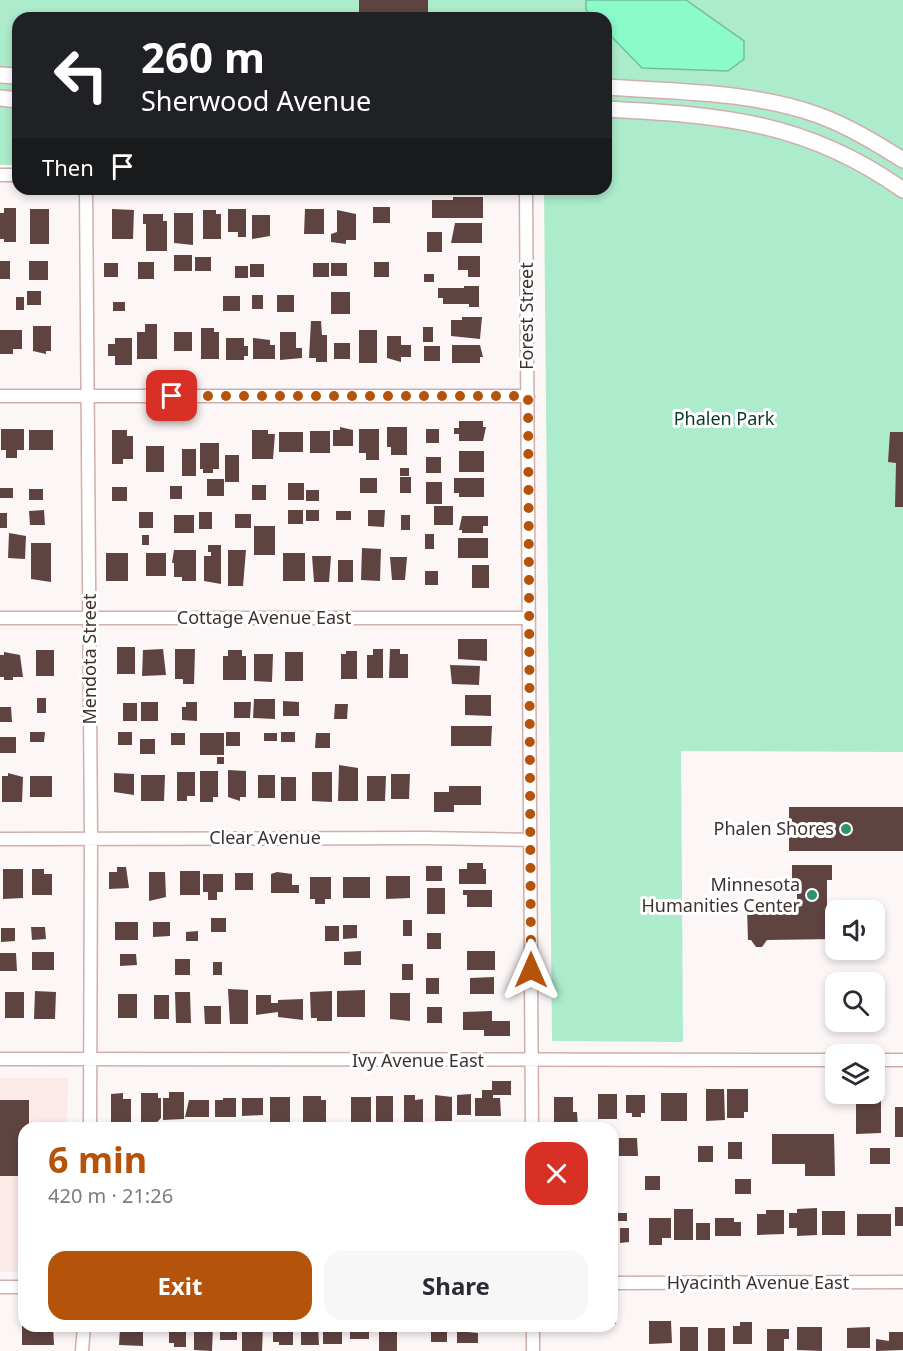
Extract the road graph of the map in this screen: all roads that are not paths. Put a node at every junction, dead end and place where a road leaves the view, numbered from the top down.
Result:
1 (612, 87) edge
2 (612, 109) edge
3 (903, 160) edge
4 (903, 190) edge
5 (86, 195) edge
6 (526, 195) edge
7 (0, 396) edge
8 (87, 396) junction
9 (528, 396) junction
10 (0, 618) edge
11 (89, 618) junction
12 (529, 618) junction
13 (91, 838) junction
14 (0, 839) edge
15 (530, 840) junction
16 (91, 1057) junction
17 (0, 1059) edge
18 (825, 1060) edge
19 (885, 1060) edge
20 (903, 1060) edge
21 (532, 1061) junction
22 (90, 1122) edge
23 (532, 1122) edge
24 (903, 1282) edge
25 (618, 1284) edge
26 (0, 1287) edge
27 (18, 1287) edge
28 (84, 1332) edge
29 (533, 1332) edge
30 (82, 1351) edge
31 (533, 1351) edge

1 - 3 street
2 - 4 street
5 - 8 street, Mendota Street
6 - 9 street, Forest Street
7 - 8 street
8 - 9 street
8 - 11 street, Mendota Street
9 - 12 street, Forest Street
10 - 11 street, Cottage Avenue East
11 - 12 street, Cottage Avenue East
11 - 13 street, Mendota Street
12 - 15 street, Forest Street
13 - 14 street, Clear Avenue
13 - 15 street, Clear Avenue
13 - 16 street, Mendota Street
15 - 21 street, Forest Street
16 - 17 street, Ivy Avenue East
16 - 21 street, Ivy Avenue East
16 - 22 street, Mendota Street
18 - 21 street, Ivy Avenue East
19 - 20 street
21 - 23 street, Forest Street
24 - 25 street, Hyacinth Avenue East
26 - 27 street
28 - 30 street
29 - 31 street

